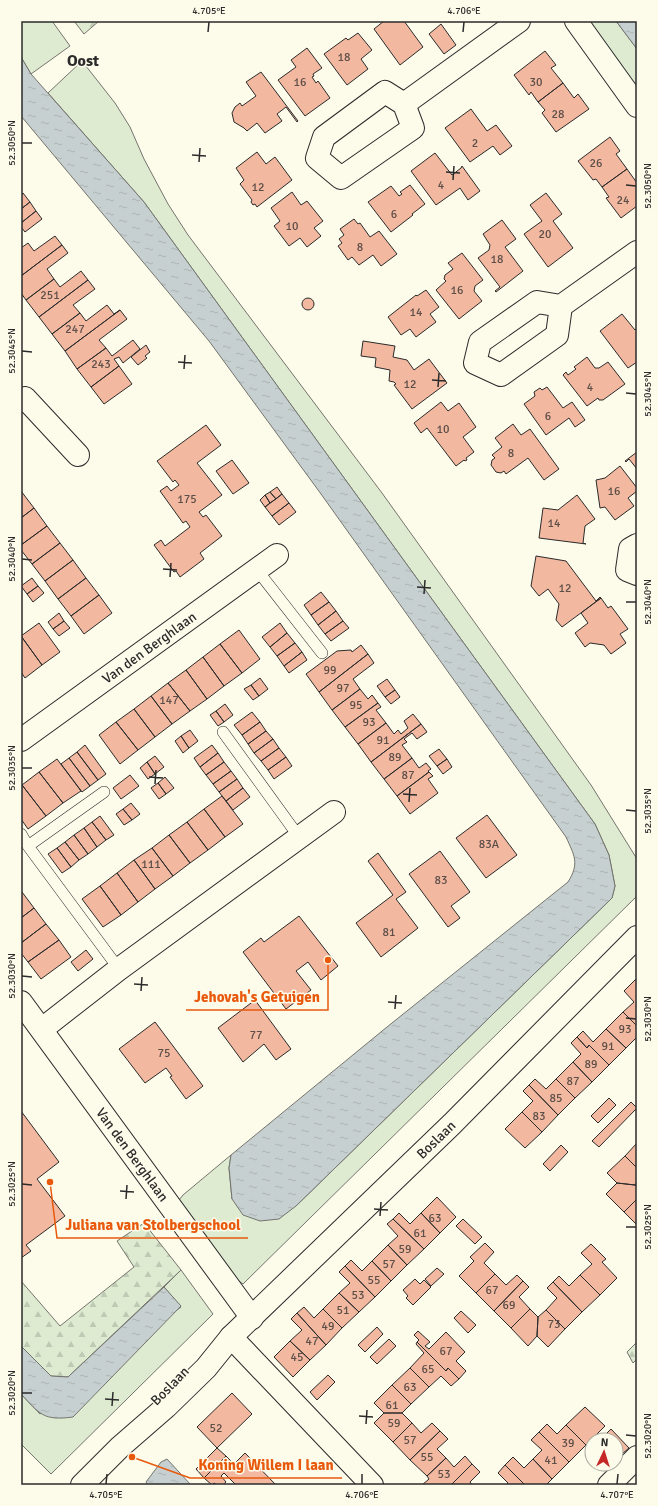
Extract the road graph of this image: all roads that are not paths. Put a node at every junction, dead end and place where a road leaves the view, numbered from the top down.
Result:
1 (519, 21) edge
2 (576, 21) edge
3 (404, 104) dead end
4 (637, 106) edge
5 (637, 252) edge
6 (561, 306) dead end
7 (21, 401) edge
8 (78, 455) dead end
9 (637, 545) edge
10 (278, 555) dead end
11 (256, 570) junction
12 (637, 574) edge
13 (322, 653) dead end
14 (223, 732) dead end
15 (21, 740) edge
16 (104, 792) dead end
17 (334, 812) dead end
18 (21, 834) edge
19 (299, 838) junction
20 (28, 846) junction
21 (637, 937) edge
22 (118, 969) junction
23 (21, 1002) edge
24 (42, 1029) junction
25 (252, 1318) junction
26 (232, 1337) junction
27 (637, 1457) edge
28 (82, 1485) edge
29 (372, 1485) edge
30 (609, 1485) edge

1 - 3 street
2 - 4 street
5 - 6 street
7 - 8 street
9 - 12 street
10 - 11 street, Van den Berghlaan
11 - 13 lane
11 - 15 street, Van den Berghlaan
14 - 19 lane
16 - 20 lane
17 - 19 street
18 - 20 lane
19 - 22 street
20 - 22 lane
21 - 25 street, Boslaan
22 - 24 street
23 - 24 street, Van den Berghlaan
24 - 25 street, Van den Berghlaan
25 - 26 street, Boslaan
26 - 28 street, Boslaan
26 - 29 street
27 - 30 street

